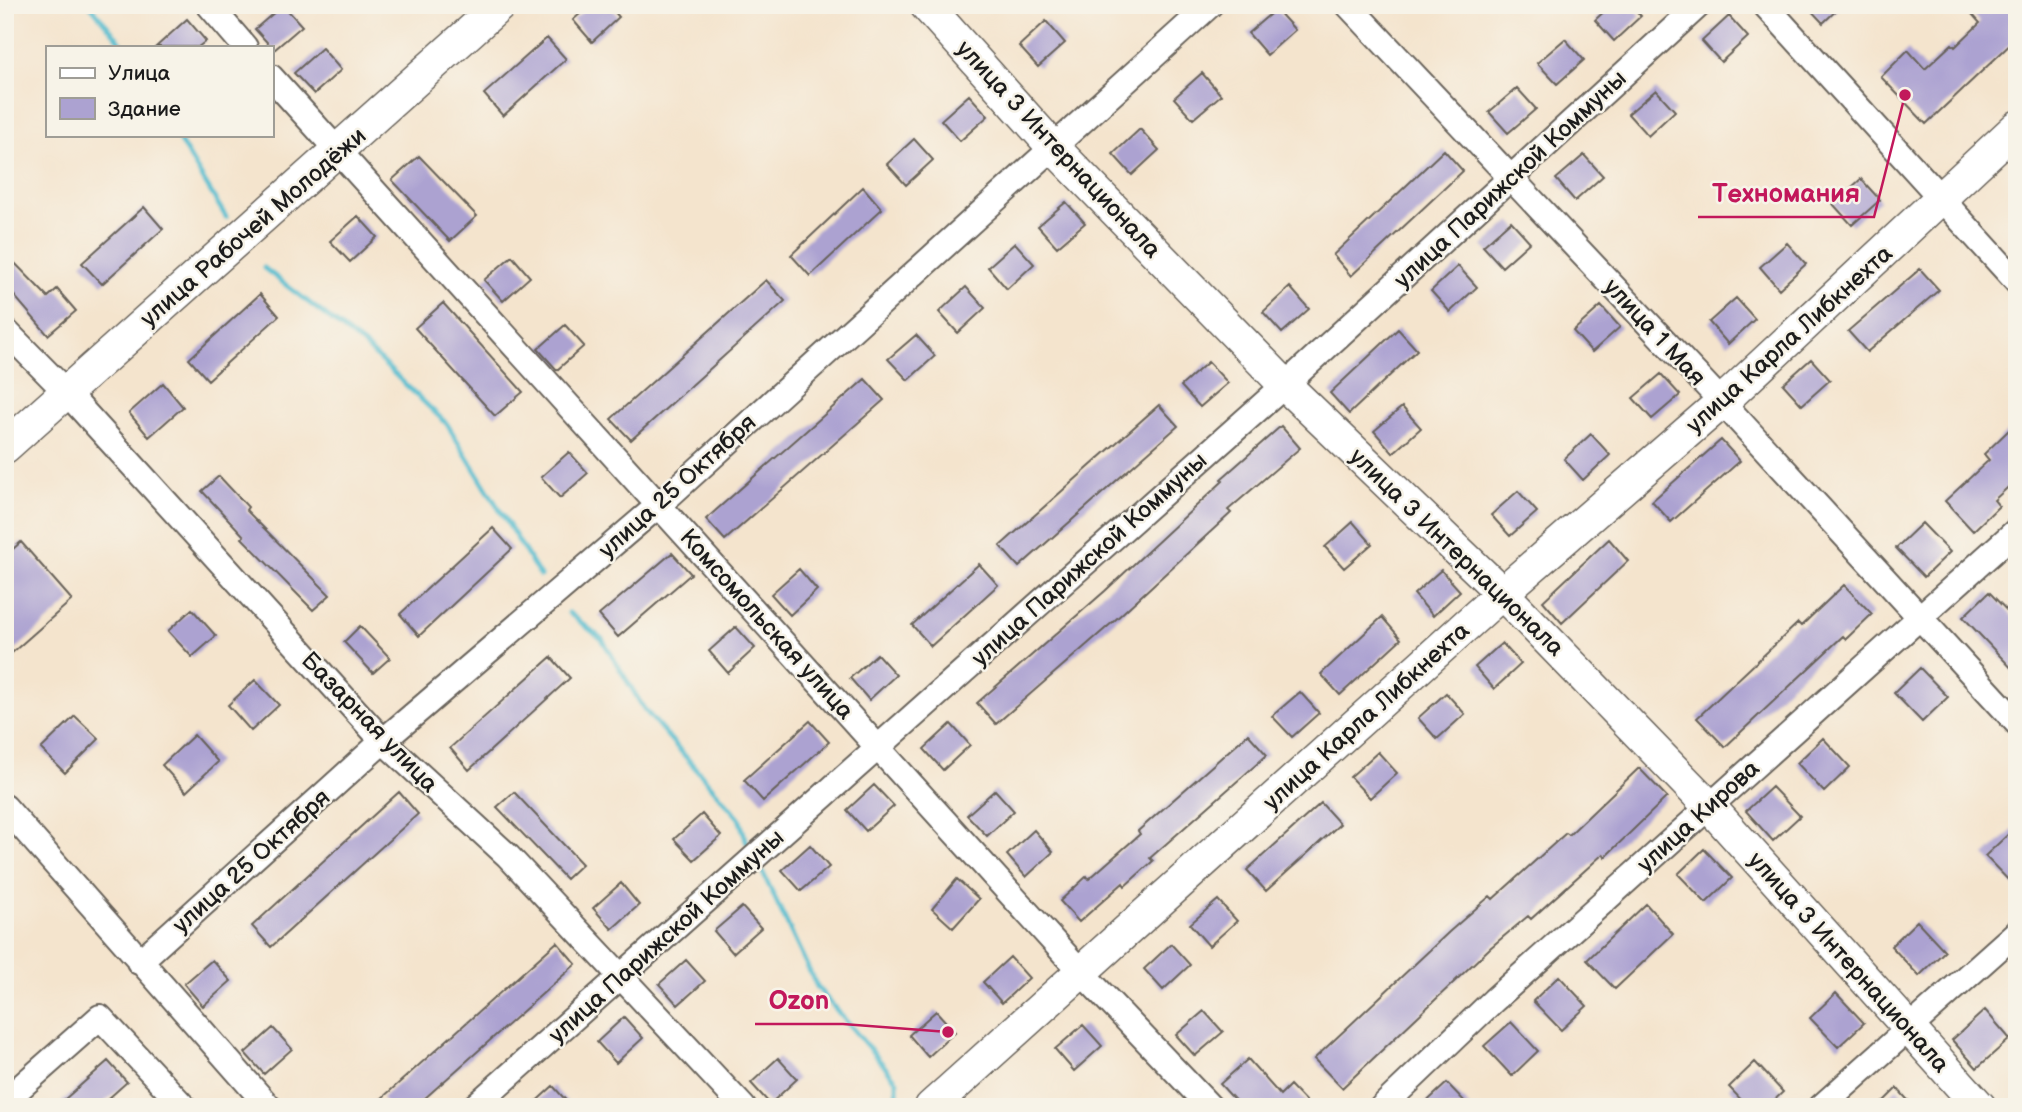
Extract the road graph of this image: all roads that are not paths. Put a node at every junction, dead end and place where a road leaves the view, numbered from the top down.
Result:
1 (209, 5) edge
2 (500, 5) edge
3 (926, 5) edge
4 (1210, 5) edge
5 (1348, 5) edge
6 (1699, 5) edge
7 (1765, 5) edge
8 (244, 46) edge
9 (273, 79) edge
10 (2017, 127) edge
11 (1053, 147) junction
12 (338, 153) junction
13 (1510, 180) junction
14 (1941, 199) junction
15 (2017, 282) edge
16 (5, 330) edge
17 (1285, 385) junction
18 (66, 392) junction
19 (1722, 402) junction
20 (5, 447) edge
21 (660, 504) junction
22 (2017, 530) edge
23 (1502, 593) junction
24 (1918, 618) junction
25 (2017, 723) edge
26 (383, 741) junction
27 (877, 747) junction
28 (1709, 806) junction
29 (5, 807) edge
30 (2017, 932) edge
31 (139, 962) junction
32 (1082, 973) junction
33 (622, 975) junction
34 (1909, 1030) junction
35 (5, 1101) edge
36 (184, 1107) edge
37 (269, 1107) edge
38 (474, 1107) edge
39 (743, 1107) edge
40 (931, 1107) edge
41 (1210, 1107) edge
42 (1382, 1107) edge
43 (1821, 1107) edge
44 (1980, 1107) edge

1 - 8 street
2 - 12 main road, улица Рабочей Молодёжи
3 - 11 main road, улица 3 Интернационала
4 - 11 street, улица 25 Октября
5 - 13 street, улица 1 Мая
6 - 13 street, улица Парижской Коммуны
7 - 14 street
9 - 12 street, Комсомольская улица
10 - 14 main road, улица Карла Либкнехта
11 - 17 main road, улица 3 Интернационала
11 - 21 street, улица 25 Октября
12 - 18 main road, улица Рабочей Молодёжи
12 - 21 street, Комсомольская улица
13 - 17 street, улица Парижской Коммуны
13 - 19 street, улица 1 Мая
14 - 15 street
14 - 19 main road, улица Карла Либкнехта
16 - 18 street, Базарная улица
17 - 23 main road, улица 3 Интернационала
17 - 27 street, улица Парижской Коммуны
18 - 20 main road, улица Рабочей Молодёжи
18 - 26 street, Базарная улица
19 - 23 main road, улица Карла Либкнехта
19 - 24 street, улица 1 Мая
21 - 26 street, улица 25 Октября
21 - 27 street, Комсомольская улица
22 - 24 street, улица Кирова
23 - 28 main road, улица 3 Интернационала
23 - 32 main road, улица Карла Либкнехта
24 - 25 street, улица 1 Мая
24 - 28 street, улица Кирова
26 - 31 street, улица 25 Октября
26 - 33 street, Базарная улица
27 - 32 street, Комсомольская улица
27 - 33 street, улица Парижской Коммуны
28 - 34 main road, улица 3 Интернационала
28 - 42 street, улица Кирова
29 - 31 street
30 - 34 street
31 - 37 street
32 - 40 main road, улица Карла Либкнехта
32 - 41 street, Комсомольская улица
33 - 38 street, улица Парижской Коммуны
33 - 39 street, Базарная улица
34 - 43 street
34 - 44 main road, улица 3 Интернационала
35 - 36 street

